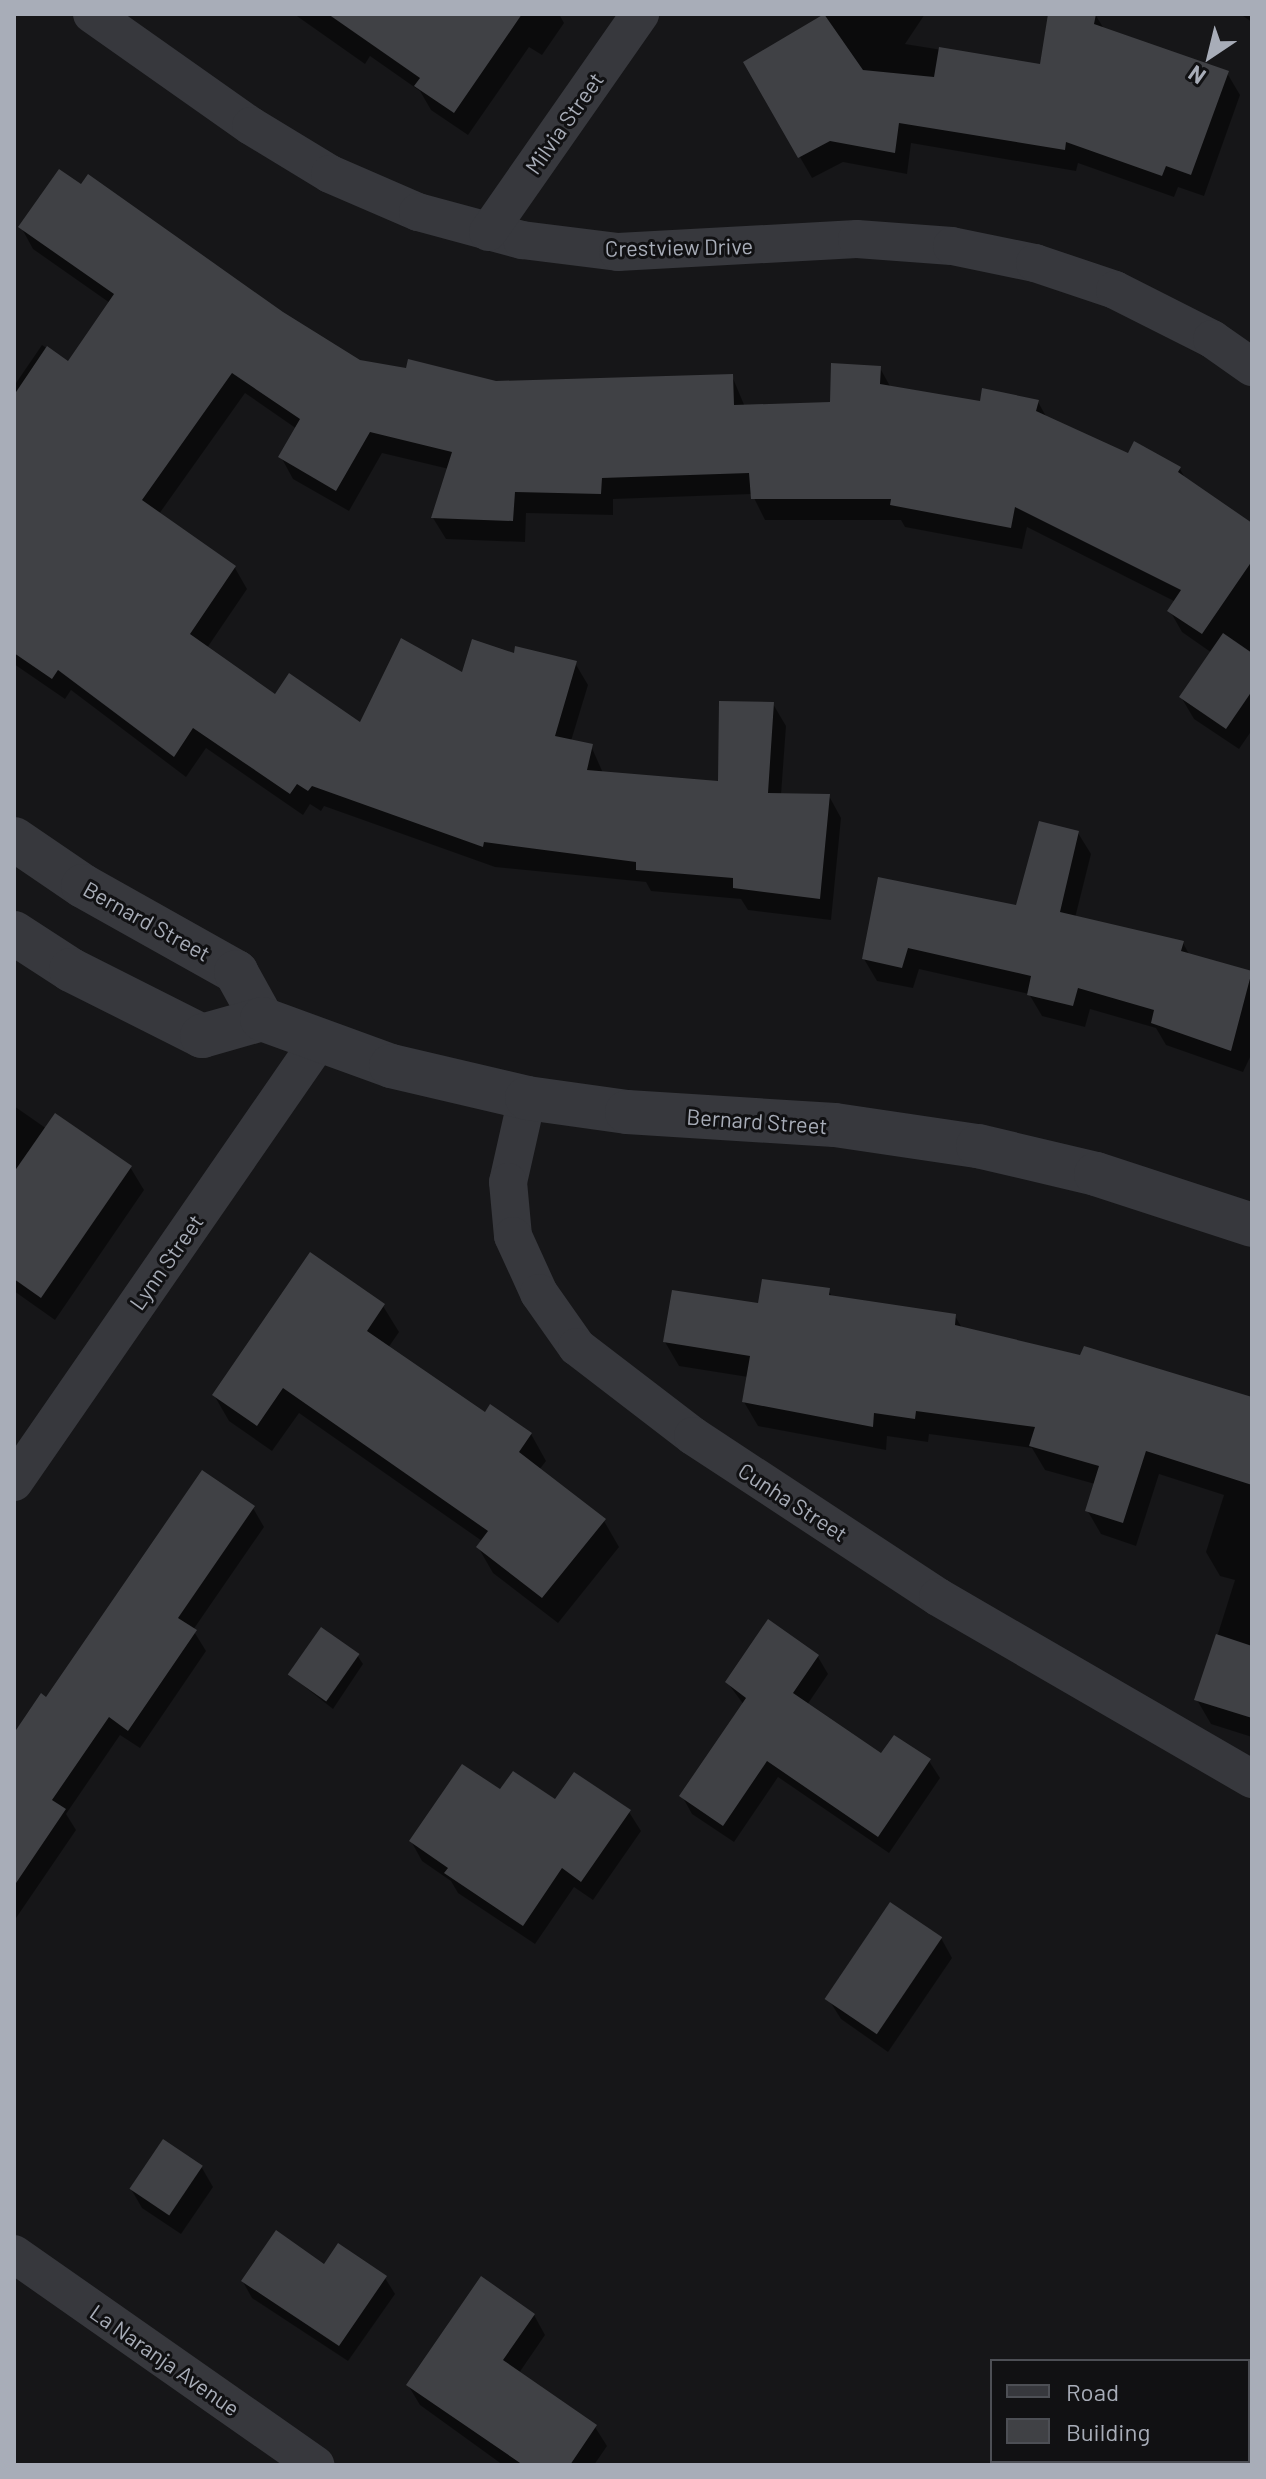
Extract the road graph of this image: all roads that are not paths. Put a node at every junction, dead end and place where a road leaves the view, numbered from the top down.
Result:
1 (92, 14) edge
2 (640, 14) edge
3 (488, 232) junction
4 (1252, 367) edge
5 (14, 839) edge
6 (14, 933) edge
7 (262, 1019) junction
8 (318, 1042) junction
9 (527, 1098) junction
10 (1252, 1225) edge
11 (14, 1482) edge
12 (1252, 1779) edge
13 (14, 2254) edge
14 (315, 2465) edge

1 - 3 street, Crestview Drive
2 - 3 street, Milvia Street
3 - 4 street, Crestview Drive
5 - 7 street, Bernard Street
6 - 7 street
7 - 8 street, Bernard Street
8 - 9 street, Bernard Street
8 - 11 street, Lynn Street
9 - 10 street, Bernard Street
9 - 12 street, Cunha Street
13 - 14 street, La Naranja Avenue

